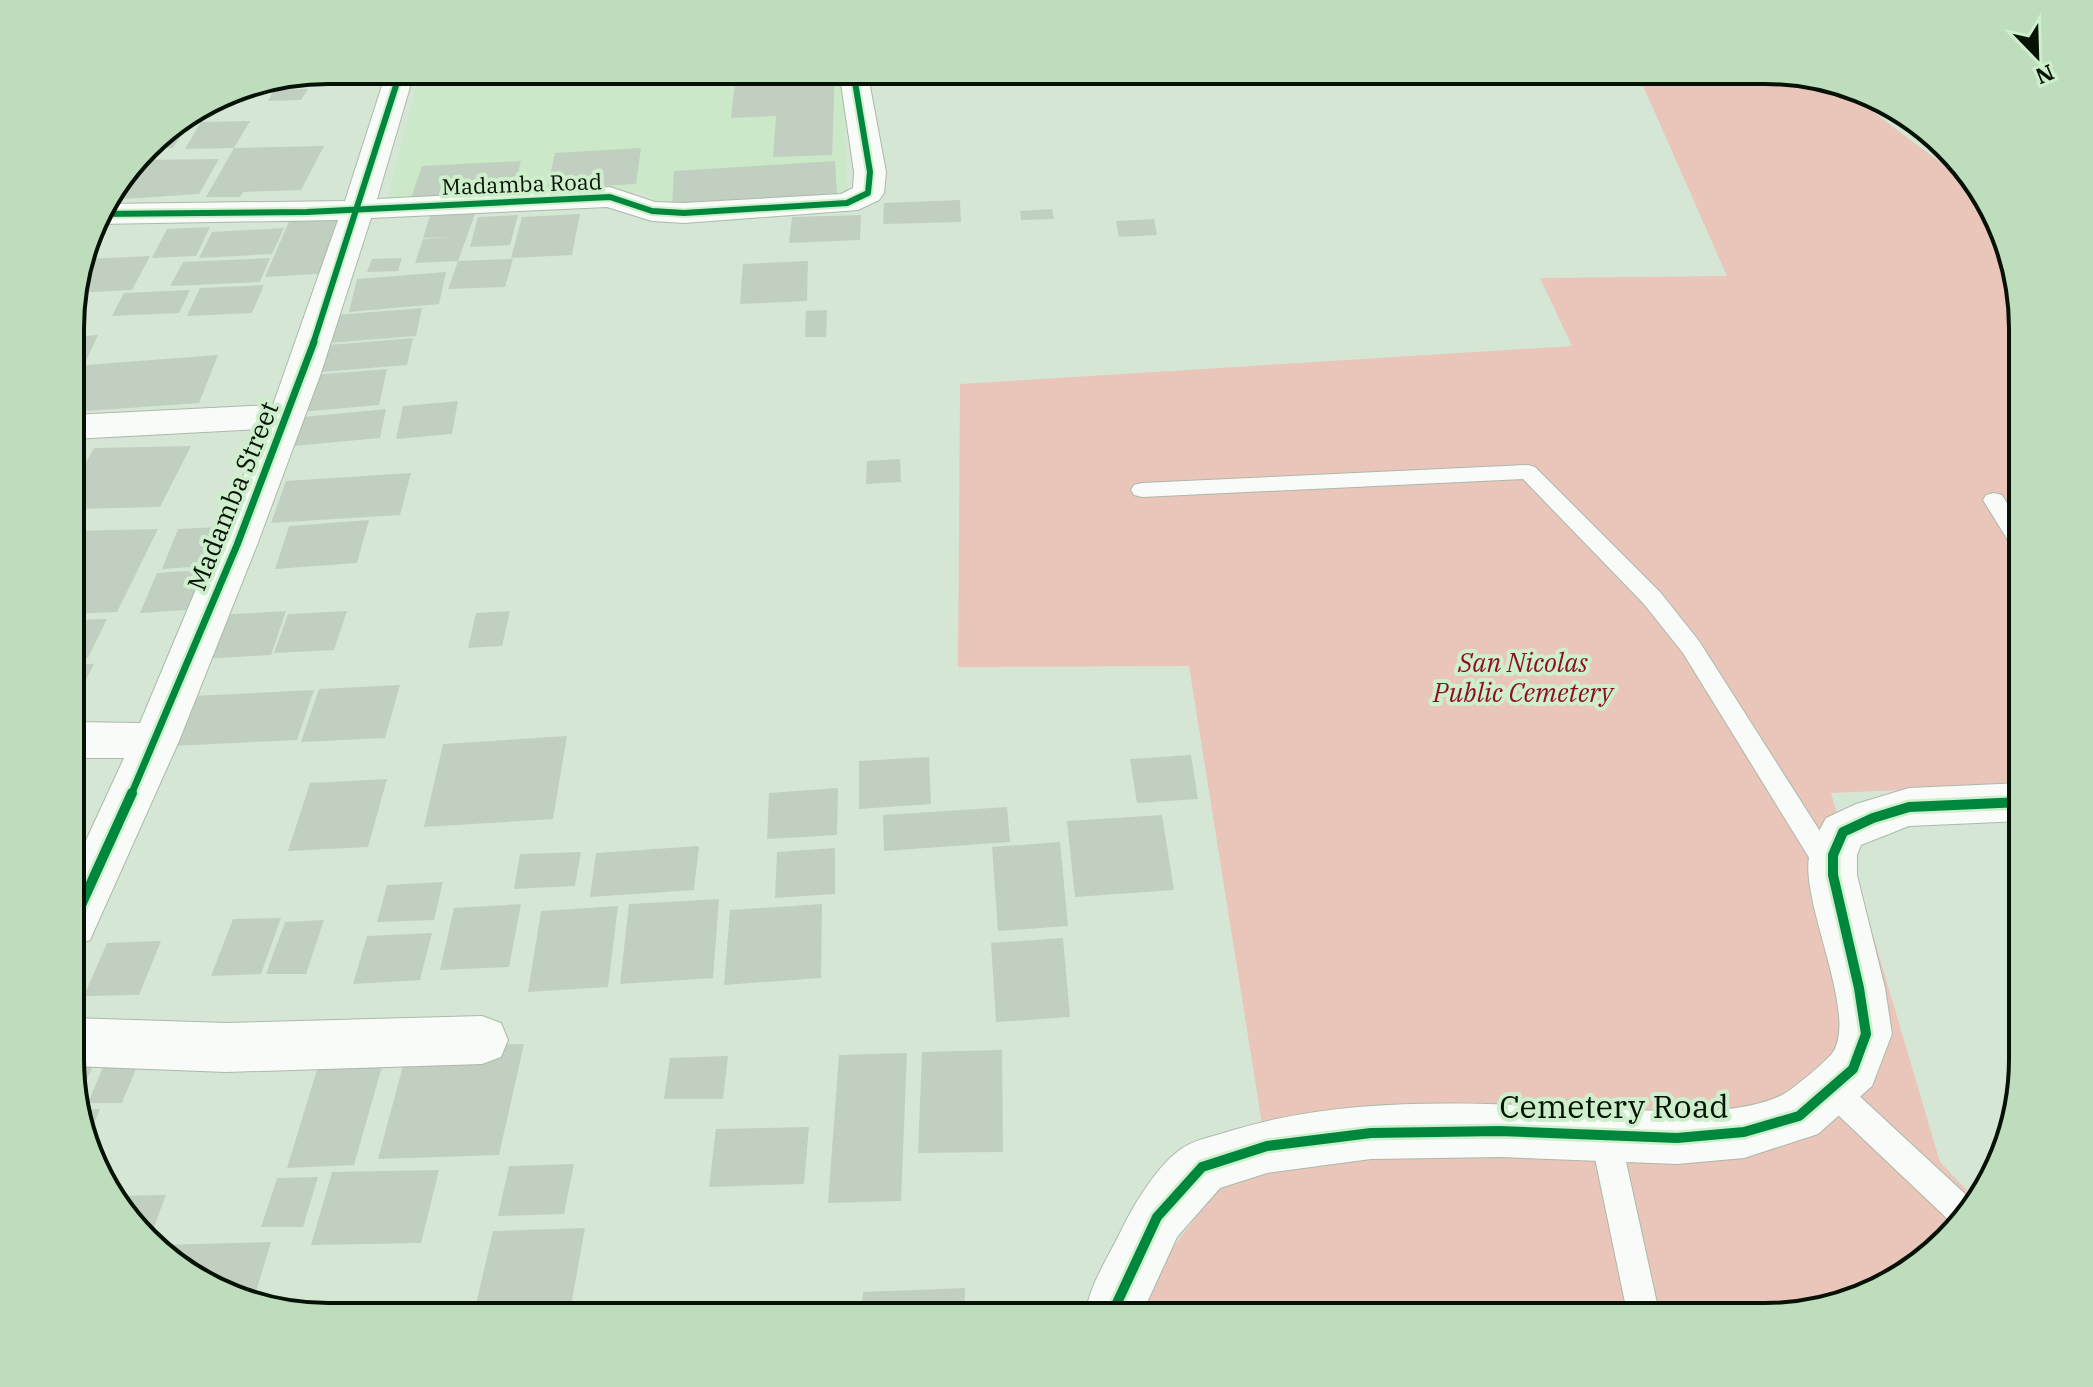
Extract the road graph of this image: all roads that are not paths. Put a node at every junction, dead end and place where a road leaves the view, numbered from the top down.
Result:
1 (397, 84) edge
2 (855, 84) edge
3 (359, 208) junction
4 (113, 214) edge
5 (287, 416) junction
6 (84, 426) edge
7 (1142, 490) dead end
8 (1994, 500) dead end
9 (2008, 522) edge
10 (84, 740) edge
11 (156, 741) junction
12 (2008, 803) edge
13 (1833, 875) junction
14 (84, 899) edge
15 (482, 1040) dead end
16 (84, 1043) edge
17 (1830, 1088) junction
18 (1605, 1134) junction
19 (1958, 1208) edge
20 (1117, 1302) edge
21 (1641, 1302) edge

1 - 3 street, Madamba Street
2 - 3 street, Madamba Road
3 - 4 street, Madamba Road
3 - 5 street, Madamba Street
5 - 6 street
5 - 11 street, Madamba Street
7 - 13 lane
8 - 9 lane
10 - 11 street
11 - 14 street, Madamba Street
12 - 13 street, Cemetery Road
13 - 17 street, Cemetery Road
15 - 16 street
17 - 18 street, Cemetery Road
17 - 19 lane
18 - 20 street, Cemetery Road
18 - 21 lane

